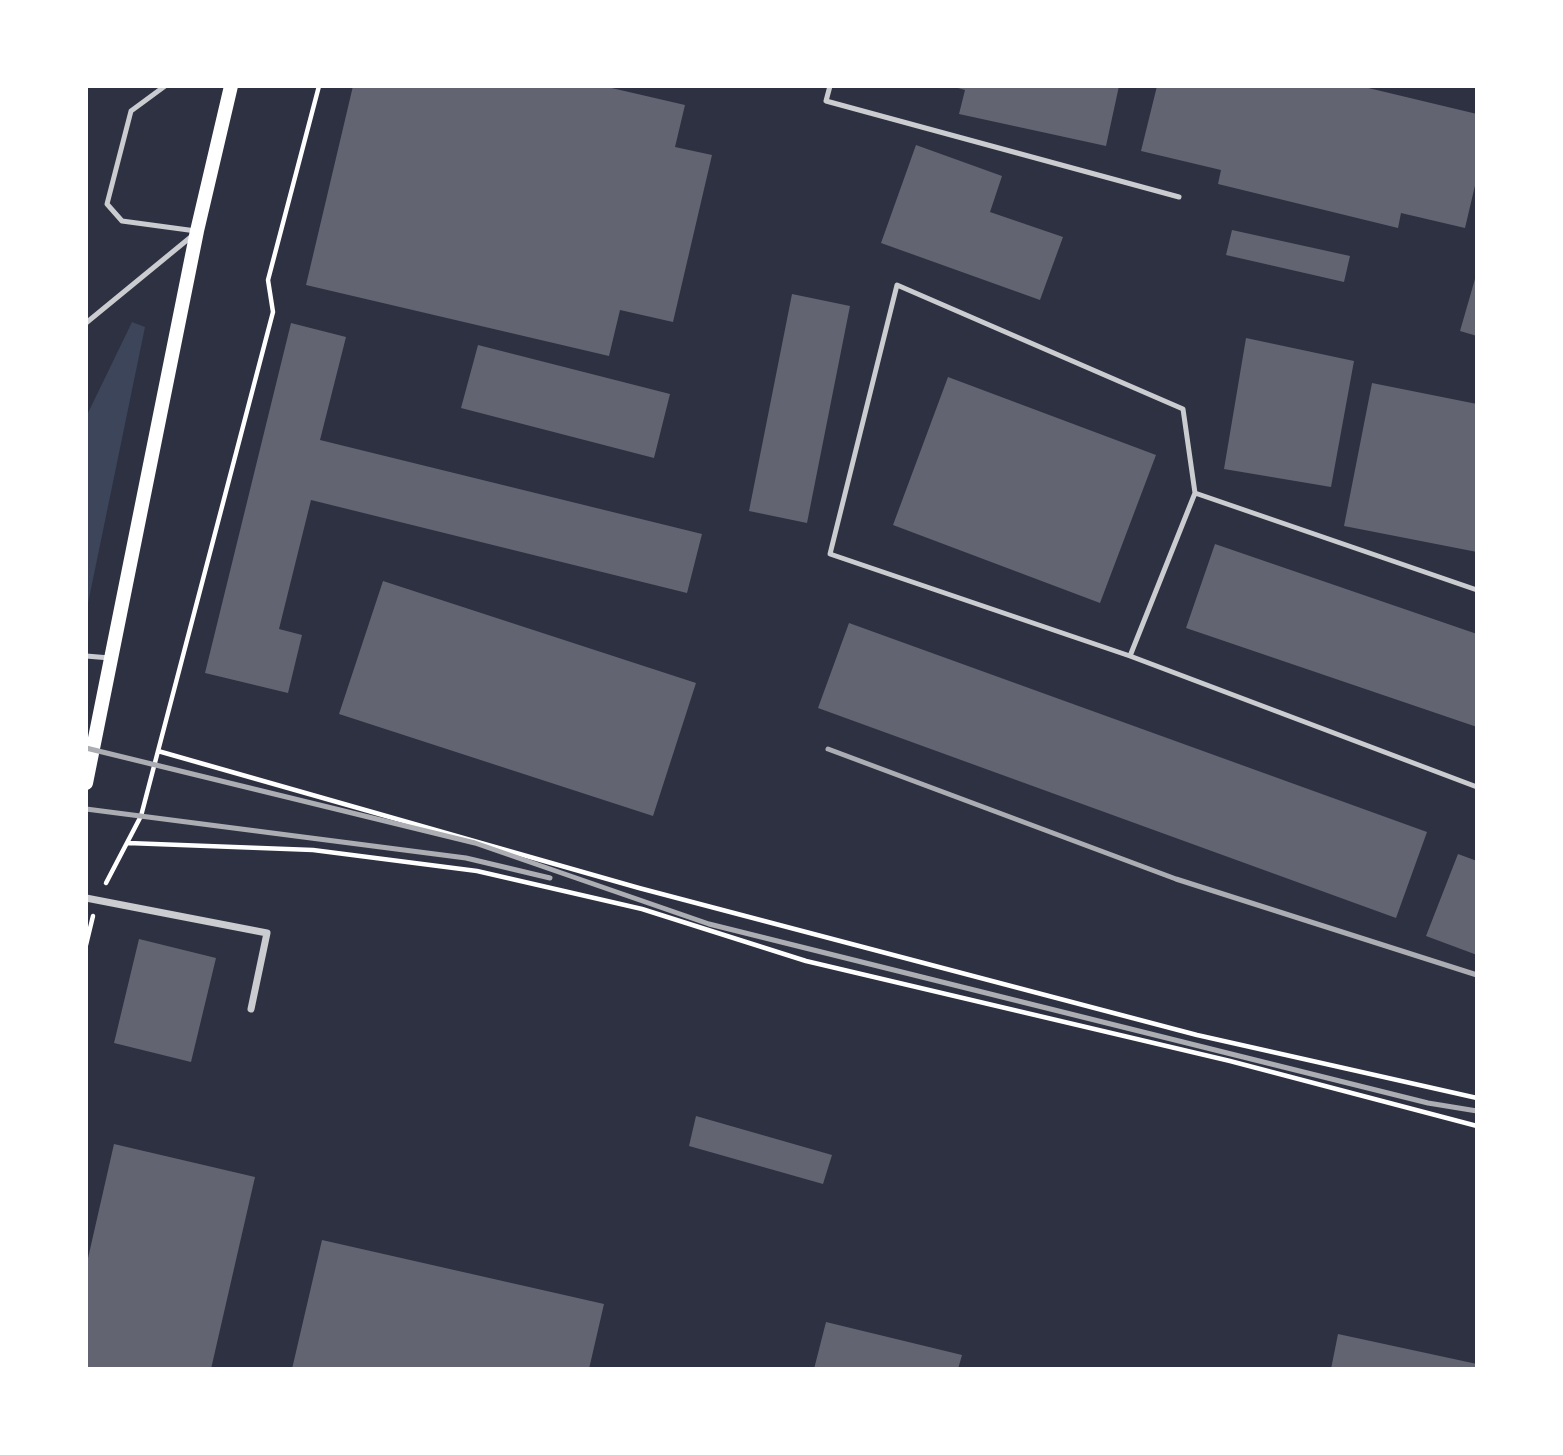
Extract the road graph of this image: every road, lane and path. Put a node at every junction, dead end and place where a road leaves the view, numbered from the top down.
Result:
1 (165, 86) edge
2 (231, 86) edge
3 (319, 86) edge
4 (830, 86) edge
5 (1179, 197) dead end
6 (197, 231) junction
7 (86, 323) edge
8 (1195, 493) junction
9 (1477, 590) edge
10 (86, 656) edge
11 (1130, 656) junction
12 (111, 658) junction
13 (158, 751) junction
14 (86, 783) edge
15 (1477, 787) edge
16 (128, 843) junction
17 (86, 898) edge
18 (97, 899) junction
19 (86, 945) edge
20 (251, 1009) dead end
21 (1477, 1098) edge
22 (1477, 1126) edge

1 - 6 lane
2 - 6 main road
3 - 13 path
4 - 5 lane
6 - 7 lane
6 - 12 main road
8 - 9 lane
8 - 11 lane
8 - 11 lane
10 - 12 lane
11 - 15 lane
12 - 14 main road
13 - 16 path
13 - 21 path
16 - 18 path
16 - 22 path
17 - 18 street
18 - 19 path
18 - 20 street

